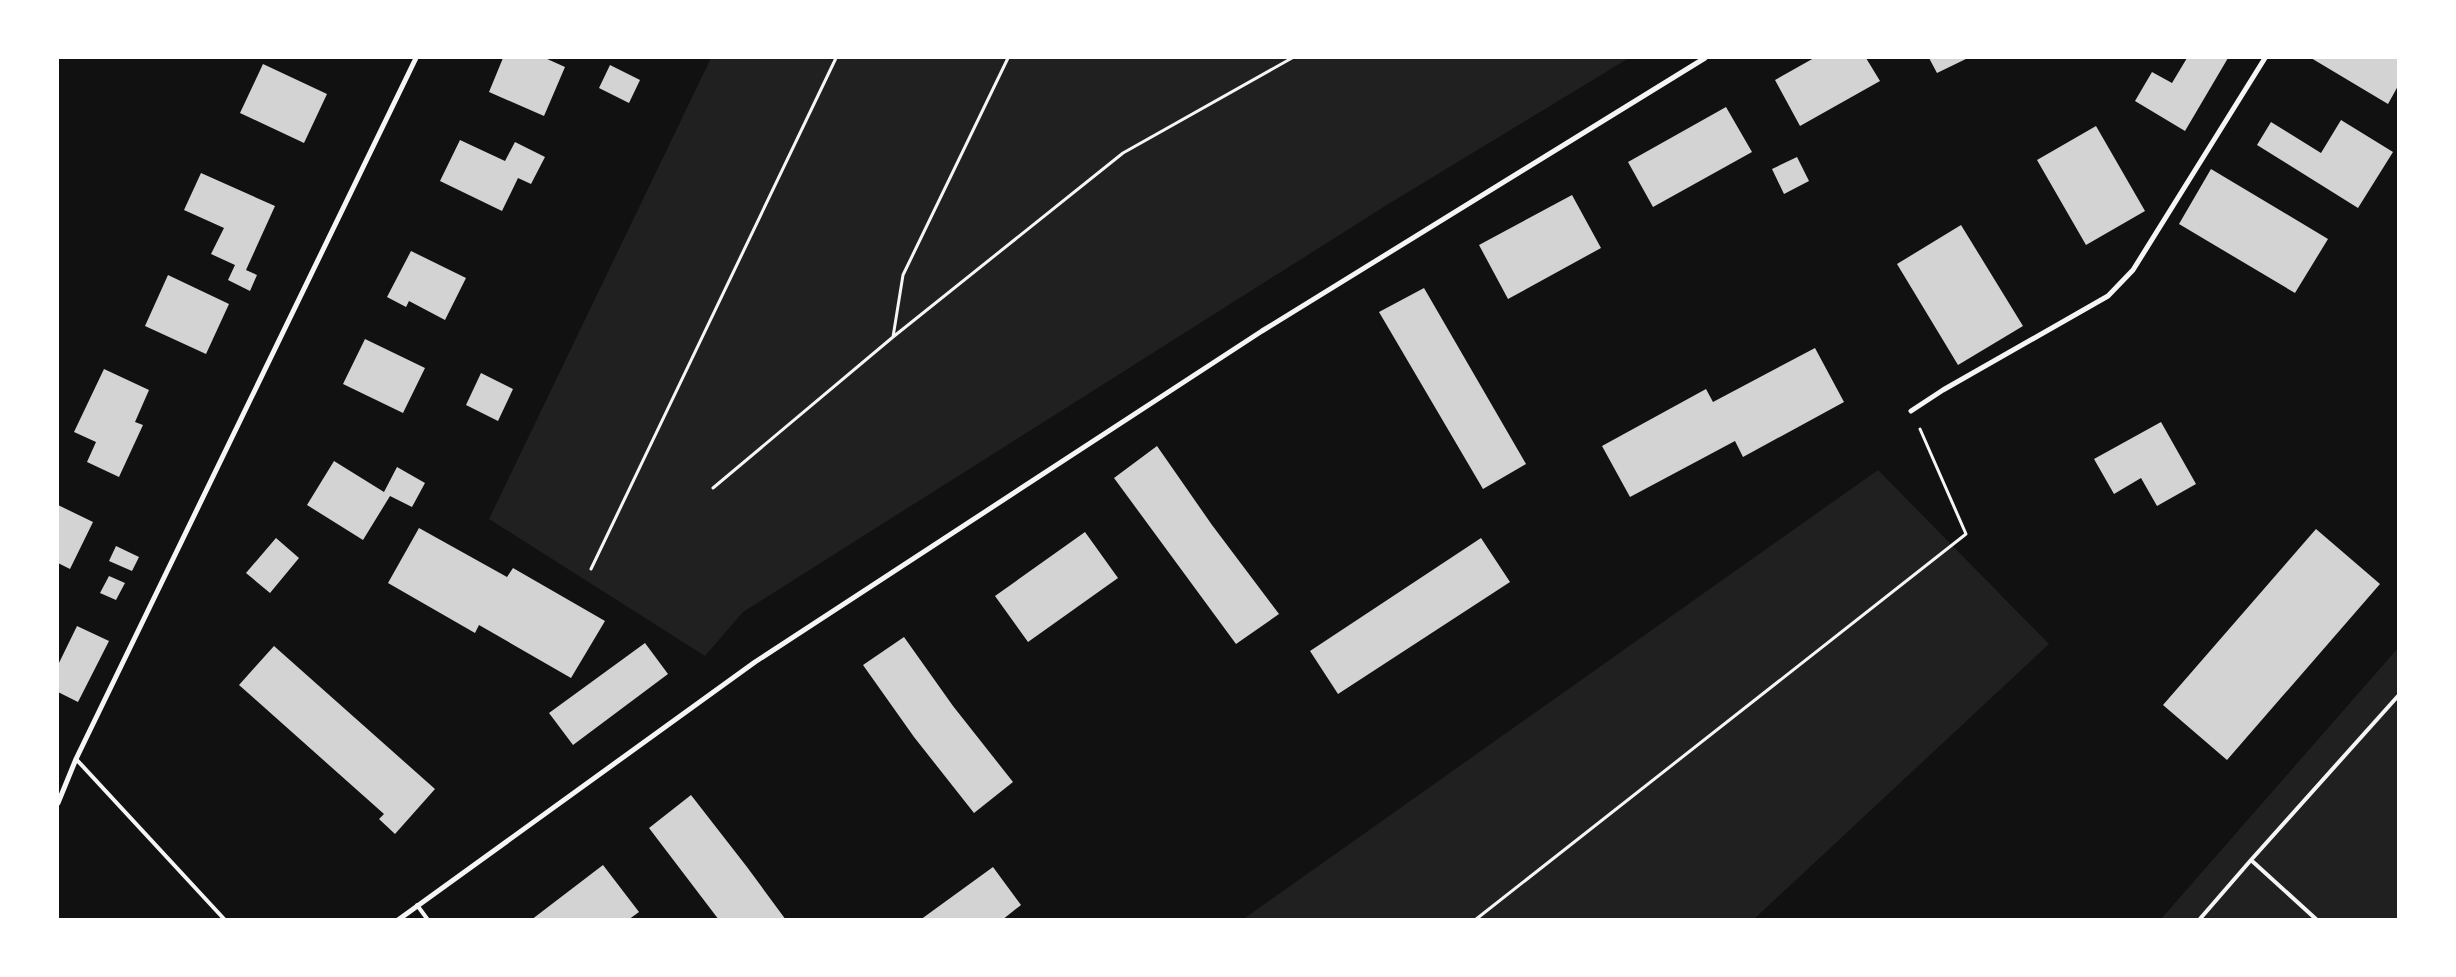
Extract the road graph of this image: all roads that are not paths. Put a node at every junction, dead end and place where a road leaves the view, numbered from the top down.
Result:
1 (416, 58) edge
2 (1705, 58) edge
3 (2265, 58) edge
4 (1911, 411) road end
5 (2398, 696) edge
6 (76, 759) junction
7 (58, 803) edge
8 (2252, 860) junction
9 (417, 905) junction
10 (225, 920) edge
11 (398, 920) edge
12 (428, 920) edge
13 (2199, 920) edge
14 (2317, 920) edge

1 - 6 street
2 - 9 street
3 - 4 street
5 - 8 lane
6 - 7 street
6 - 10 lane
8 - 13 lane
8 - 14 lane
9 - 11 street
9 - 12 lane

